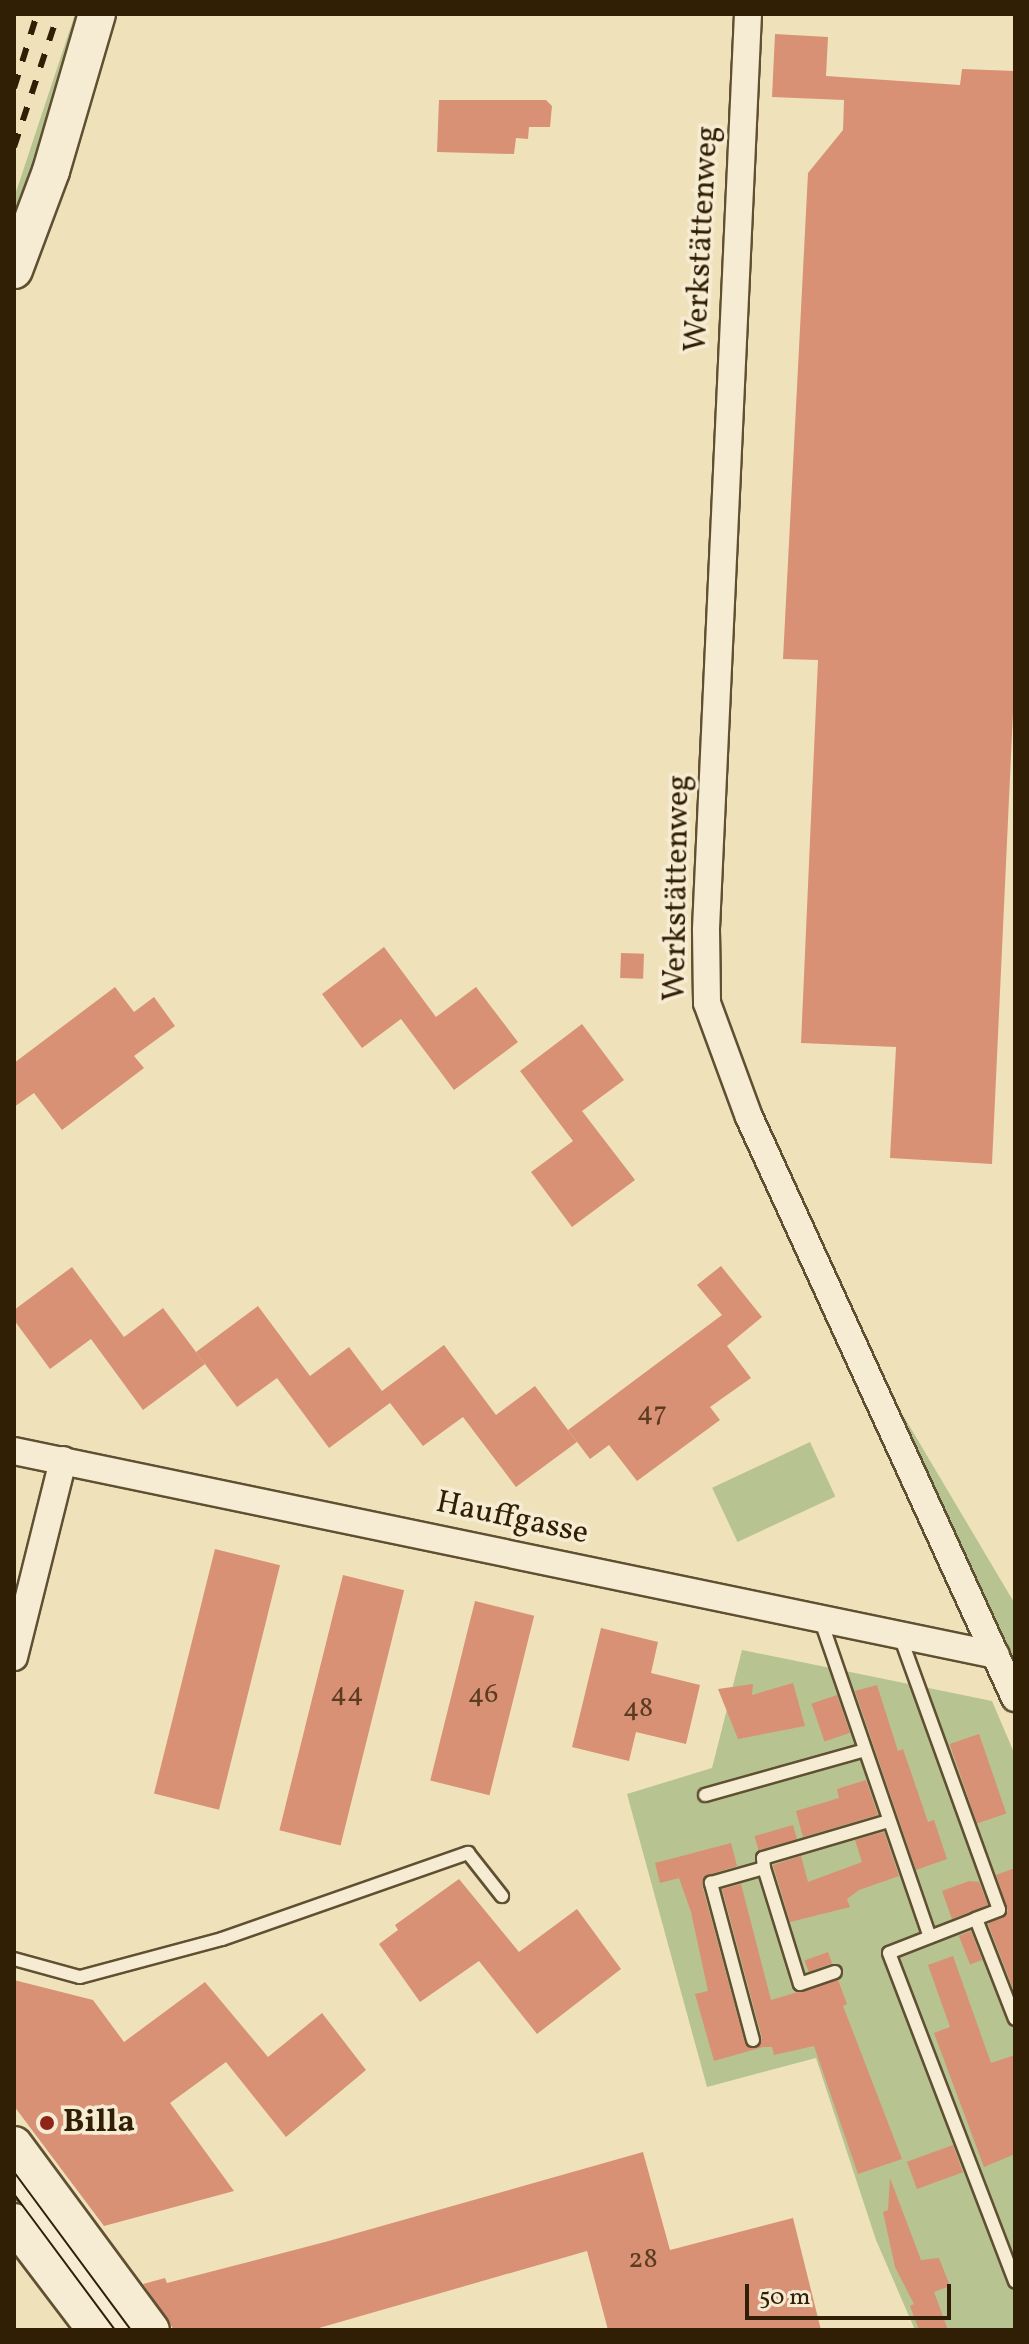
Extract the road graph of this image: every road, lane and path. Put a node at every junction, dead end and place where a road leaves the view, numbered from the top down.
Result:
1 (97, 14) edge
2 (748, 14) edge
3 (14, 270) edge
4 (14, 1451) edge
5 (63, 1460) junction
6 (820, 1618) junction
7 (900, 1636) junction
8 (996, 1655) junction
9 (14, 1657) edge
10 (1015, 1698) edge
11 (865, 1750) junction
12 (705, 1795) dead end
13 (889, 1821) junction
14 (764, 1868) junction
15 (502, 1896) dead end
16 (976, 1919) junction
17 (930, 1937) junction
18 (14, 1959) edge
19 (835, 1972) dead end
20 (1015, 2019) edge
21 (753, 2040) dead end
22 (14, 2145) edge
23 (14, 2183) edge
24 (19, 2238) edge
25 (1015, 2282) edge
26 (96, 2330) edge
27 (123, 2330) edge
28 (151, 2330) edge

1 - 3 main road
2 - 8 street, Werkstättenweg
4 - 5 street, Hauffgasse
5 - 6 street, Hauffgasse
5 - 9 street
6 - 7 street, Hauffgasse
6 - 11 lane
7 - 8 street, Hauffgasse
7 - 16 lane
8 - 10 street, Werkstättenweg
11 - 12 lane
11 - 13 lane
13 - 14 lane
13 - 17 lane
14 - 19 lane
14 - 21 lane
15 - 18 lane
16 - 17 lane
16 - 20 lane
17 - 25 lane
22 - 28 main road
23 - 27 lane
24 - 26 main road

